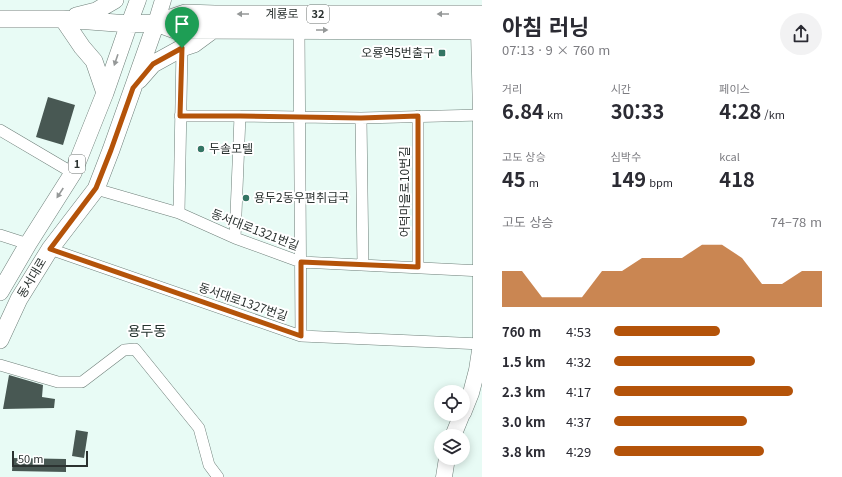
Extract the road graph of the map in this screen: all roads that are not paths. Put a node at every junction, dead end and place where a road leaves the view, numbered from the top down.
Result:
1 (114, 0) edge
2 (138, 0) edge
3 (163, 0) edge
4 (191, 0) edge
5 (482, 14) edge
6 (0, 19) edge
7 (62, 19) junction
8 (214, 22) junction
9 (156, 23) junction
10 (129, 24) junction
11 (299, 30) junction
12 (480, 31) edge
13 (182, 48) junction
14 (133, 88) junction
15 (105, 93) junction
16 (481, 115) edge
17 (180, 116) junction
18 (240, 116) junction
19 (418, 116) junction
20 (300, 117) junction
21 (361, 118) junction
22 (0, 130) edge
23 (73, 173) junction
24 (96, 188) junction
25 (179, 213) junction
26 (0, 235) edge
27 (235, 238) junction
28 (28, 244) junction
29 (50, 249) junction
30 (301, 262) junction
31 (363, 265) junction
32 (418, 267) junction
33 (482, 271) edge
34 (0, 292) edge
35 (301, 336) junction
36 (0, 340) edge
37 (481, 344) edge
38 (0, 365) edge
39 (470, 396) edge
40 (446, 465) edge
41 (218, 477) edge
42 (444, 477) edge

1 - 7 main road
2 - 10 street, 동서대로 / 1
3 - 9 street, 동서대로
4 - 8 main road
5 -> 8 main road, 계룡로 / 32
6 - 7 main road, 계룡로 / 32
7 - 10 main road, 계룡로 / 32
7 - 15 main road
8 - 9 main road, 계룡로 / 32
8 - 11 main road, 계룡로 / 32
8 - 13 main road
9 - 10 main road, 계룡로 / 32
9 - 14 main road, 동서대로
10 -> 15 main road, 동서대로 / 1
11 -> 12 main road, 계룡로 / 32
11 - 20 street
12 - 16 street
13 - 14 main road
13 - 17 street
14 - 24 main road, 동서대로 / 1
15 - 23 main road, 동서대로 / 1
16 - 19 street
16 - 33 street
17 - 18 street
17 - 25 street
18 - 20 street
18 - 27 street
19 - 21 street
19 - 32 street, 어덕마을로10번길
20 - 21 street
20 - 30 street
21 - 31 street
22 - 23 street
23 -> 28 main road, 동서대로 / 1
24 - 25 street, 동서대로1321번길
24 - 29 main road, 동서대로 / 1
25 - 27 street, 동서대로1321번길
26 - 28 street
27 - 30 street, 동서대로1321번길
28 - 34 main road, 동서대로 / 1
29 - 35 street, 동서대로1327번길
29 - 36 main road, 동서대로 / 1
30 - 31 street, 동서대로1321번길
30 - 35 street
31 - 32 street, 동서대로1321번길
32 - 33 street, 동서대로1321번길
33 - 37 street
35 - 37 street, 동서대로1327번길
37 - 39 street
38 - 41 street
40 - 42 street

